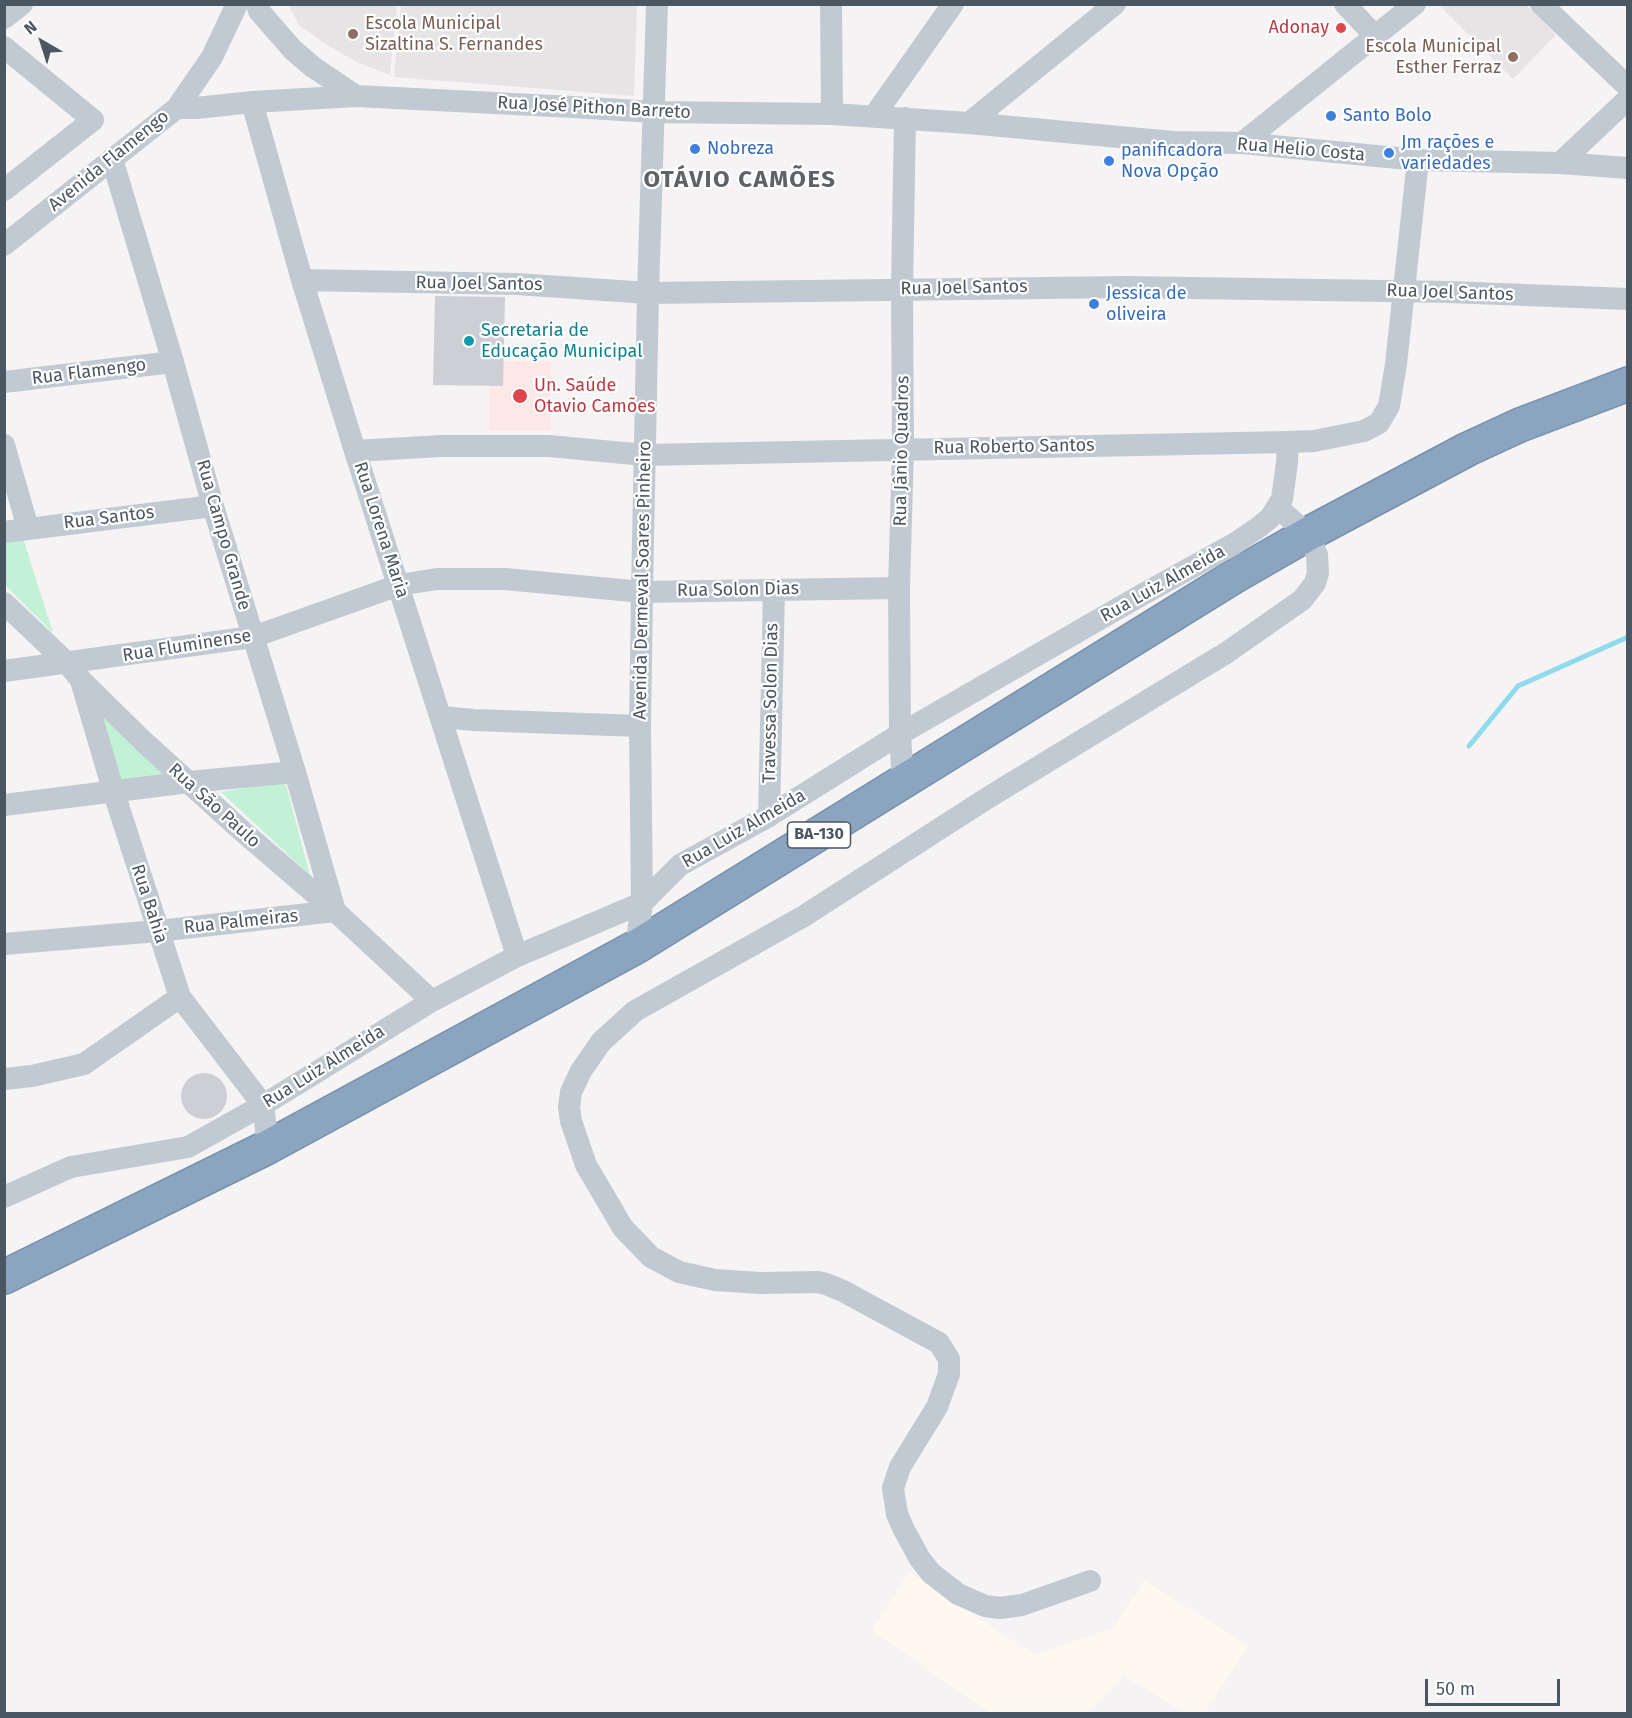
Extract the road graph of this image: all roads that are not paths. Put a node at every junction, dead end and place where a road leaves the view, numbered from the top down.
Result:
1 (22, 4) edge
2 (237, 4) edge
3 (257, 4) edge
4 (657, 4) edge
5 (831, 4) edge
6 (953, 4) edge
7 (1115, 4) edge
8 (1345, 4) edge
9 (1415, 4) edge
10 (1541, 4) edge
11 (4, 18) edge
12 (1375, 36) junction
13 (4, 47) edge
14 (1628, 87) edge
15 (357, 96) junction
16 (1628, 99) edge
17 (252, 102) junction
18 (177, 108) junction
19 (653, 112) junction
20 (832, 114) junction
21 (874, 116) junction
22 (905, 118) junction
23 (969, 123) junction
24 (1242, 143) junction
25 (112, 159) junction
26 (1418, 160) junction
27 (1560, 163) junction
28 (1628, 168) edge
29 (4, 190) edge
30 (4, 245) edge
31 (302, 280) junction
32 (902, 289) junction
33 (1405, 291) junction
34 (648, 293) junction
35 (1628, 299) edge
36 (173, 362) junction
37 (4, 382) edge
38 (1628, 384) edge
39 (1288, 442) junction
40 (4, 445) edge
41 (903, 449) junction
42 (355, 452) junction
43 (645, 455) junction
44 (213, 506) junction
45 (1278, 508) junction
46 (28, 528) junction
47 (4, 532) edge
48 (1308, 534) junction
49 (399, 585) junction
50 (899, 588) junction
51 (774, 590) junction
52 (642, 592) junction
53 (4, 603) edge
54 (253, 637) junction
55 (4, 671) edge
56 (75, 672) junction
57 (441, 717) junction
58 (640, 726) junction
59 (900, 734) junction
60 (295, 772) junction
61 (189, 783) junction
62 (903, 783) junction
63 (114, 793) junction
64 (4, 805) edge
65 (769, 816) junction
66 (642, 903) junction
67 (335, 911) junction
68 (158, 931) junction
69 (4, 944) edge
70 (636, 947) junction
71 (517, 956) junction
72 (180, 997) junction
73 (432, 1001) junction
74 (4, 1079) edge
75 (263, 1105) junction
76 (268, 1147) junction
77 (4, 1197) edge
78 (4, 1277) edge
79 (1090, 1581) dead end

1 - 11 street
2 - 18 street, Avenida Flamengo
3 - 15 street
4 - 19 street, Avenida Dermeval Soares Pinheiro
5 - 20 street
6 - 21 street
7 - 23 street
8 - 12 street
9 - 12 street
10 - 14 street
12 - 24 street
13 - 29 street
15 - 17 street, Rua José Pithon Barreto
15 - 19 street, Rua José Pithon Barreto
16 - 27 street
17 - 18 street, Rua José Pithon Barreto
17 - 31 street, Rua Lorena Maria
18 - 25 street, Avenida Flamengo
19 - 20 street, Rua José Pithon Barreto
19 - 34 street, Avenida Dermeval Soares Pinheiro
20 - 21 street, Rua Helio Costa
21 - 22 street, Rua Helio Costa
22 - 23 street, Rua Helio Costa
22 - 32 street, Rua Jânio Quadros
23 - 24 street, Rua Helio Costa
24 - 26 street, Rua Helio Costa
25 - 30 street, Avenida Flamengo
25 - 36 street, Rua Campo Grande
26 - 27 street, Rua Helio Costa
26 - 33 street
27 - 28 street, Rua Helio Costa
31 - 34 street, Rua Joel Santos
31 - 42 street, Rua Lorena Maria
32 - 33 street, Rua Joel Santos
32 - 34 street, Rua Joel Santos
32 - 41 street, Rua Jânio Quadros
33 - 35 street, Rua Joel Santos
33 - 39 street, Rua Roberto Santos
34 - 43 street, Avenida Dermeval Soares Pinheiro
36 - 37 street, Rua Flamengo
36 - 44 street, Rua Campo Grande
38 - 48 highway, BA-130
39 - 41 street, Rua Roberto Santos
39 - 45 street
40 - 46 street
41 - 43 street, Rua Roberto Santos
41 - 50 street, Rua Jânio Quadros
42 - 43 street, Rua Roberto Santos
42 - 49 street, Rua Lorena Maria
43 - 52 street, Avenida Dermeval Soares Pinheiro
44 - 46 street, Rua Santos
44 - 54 street, Rua Campo Grande
45 - 48 street
45 - 59 street, Rua Luiz Almeida
46 - 47 street, Rua Santos
48 - 62 highway, BA-130
48 - 79 street
49 - 52 street, Rua Solon Dias
49 - 54 street, Rua Fluminense
49 - 57 street, Rua Lorena Maria
50 - 51 street, Rua Solon Dias
50 - 59 street, Rua Jânio Quadros
51 - 52 street, Rua Solon Dias
51 - 65 street, Travessa Solon Dias
52 - 58 street, Avenida Dermeval Soares Pinheiro
53 - 56 street, Rua São Paulo
54 - 56 street, Rua Fluminense
54 - 60 street, Rua Campo Grande
55 - 56 street, Rua Fluminense
56 - 61 street, Rua São Paulo
56 - 63 street, Rua Bahia
57 - 58 street
57 - 71 street, Rua Lorena Maria
58 - 66 street, Avenida Dermeval Soares Pinheiro
59 - 62 street, Rua Jânio Quadros
59 - 65 street, Rua Luiz Almeida
60 - 61 street
60 - 67 street, Rua Campo Grande
61 - 63 street
61 - 67 street, Rua São Paulo
62 - 70 highway, BA-130
63 - 64 street
63 - 68 street, Rua Bahia
65 - 66 street, Rua Luiz Almeida
66 - 70 street, Avenida Dermeval Soares Pinheiro
66 - 71 street, Rua Luiz Almeida
67 - 68 street, Rua Palmeiras
67 - 73 street, Rua São Paulo
68 - 69 street, Rua Palmeiras
68 - 72 street, Rua Bahia
70 - 76 highway, BA-130
71 - 73 street, Rua Luiz Almeida
72 - 74 street
72 - 75 street, Rua Bahia
73 - 75 street, Rua Luiz Almeida
75 - 76 street
75 - 77 street, Rua Luiz Almeida
76 - 78 highway, BA-130

